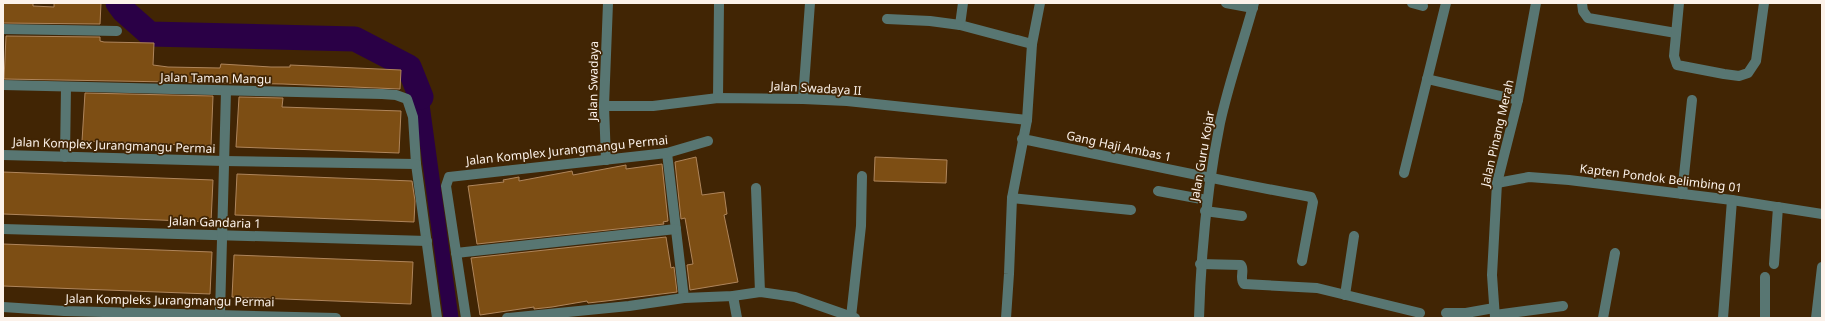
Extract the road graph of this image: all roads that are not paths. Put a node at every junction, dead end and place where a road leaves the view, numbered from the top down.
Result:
1 (608, 3) edge
2 (719, 3) edge
3 (810, 3) edge
4 (963, 3) edge
5 (1040, 3) edge
6 (1226, 3) edge
7 (1412, 3) edge
8 (1446, 3) edge
9 (1536, 3) edge
10 (1582, 3) edge
11 (1679, 3) edge
12 (1764, 3) edge
13 (1253, 5) edge
14 (1423, 6) dead end
15 (887, 19) dead end
16 (960, 25) junction
17 (3, 29) edge
18 (117, 31) dead end
19 (1676, 33) junction
20 (1032, 44) junction
21 (1427, 79) junction
22 (3, 85) edge
23 (66, 87) junction
24 (226, 92) junction
25 (718, 98) junction
26 (803, 99) junction
27 (1518, 100) junction
28 (1692, 100) dead end
29 (604, 106) junction
30 (1027, 120) junction
31 (1022, 139) junction
32 (708, 141) dead end
33 (667, 153) junction
34 (3, 155) edge
35 (64, 156) junction
36 (606, 160) junction
37 (224, 161) junction
38 (416, 164) junction
39 (1404, 173) dead end
40 (862, 176) dead end
41 (1211, 179) junction
42 (1497, 183) junction
43 (756, 188) dead end
44 (1158, 192) dead end
45 (1682, 194) junction
46 (1012, 198) junction
47 (1207, 200) junction
48 (1732, 200) junction
49 (1778, 207) junction
50 (1131, 210) dead end
51 (1205, 210) junction
52 (1822, 214) edge
53 (1242, 216) dead end
54 (3, 229) edge
55 (676, 229) junction
56 (221, 235) junction
57 (1354, 236) dead end
58 (427, 241) junction
59 (456, 253) junction
60 (1615, 253) dead end
61 (1302, 261) dead end
62 (1200, 264) junction
63 (1774, 264) dead end
64 (1822, 267) edge
65 (1765, 276) dead end
66 (760, 292) junction
67 (1345, 295) junction
68 (733, 296) junction
69 (684, 298) junction
70 (1563, 306) dead end
71 (3, 307) edge
72 (1420, 313) dead end
73 (1446, 313) dead end
74 (1495, 313) edge
75 (64, 314) edge
76 (220, 314) junction
77 (568, 314) edge
78 (285, 317) edge
79 (336, 318) edge
80 (437, 318) edge
81 (466, 318) edge
82 (507, 318) edge
83 (737, 318) edge
84 (853, 318) edge
85 (1006, 318) edge
86 (1199, 318) edge
87 (1603, 318) edge
88 (1723, 318) edge
89 (1765, 318) edge
90 (1816, 318) edge

1 - 29 street, Jalan Swadaya
2 - 25 street
3 - 26 street
4 - 16 street
5 - 20 street
6 - 13 street
7 - 14 street
8 - 21 street
9 - 27 street, Jalan Pinang Merah
10 - 19 street
11 - 19 street
12 - 19 street
13 - 41 street, Jalan Guru Kojar
15 - 16 street
16 - 20 street
17 - 18 street
20 - 30 street
21 - 27 street
21 - 39 street
22 - 23 street, Jalan Taman Mangu
23 - 24 street, Jalan Taman Mangu
23 - 35 street
24 - 37 street, Jalan Komplex Jurangmangu Permai
24 - 38 street, Jalan Taman Mangu
25 - 26 street, Jalan Swadaya II
25 - 29 street, Jalan Swadaya II
26 - 30 street, Jalan Swadaya II
27 - 42 street, Jalan Pinang Merah
28 - 45 street
29 - 36 street, Jalan Swadaya
30 - 31 street
31 - 41 street, Gang Haji Ambas 1
31 - 46 street
32 - 33 street, Jalan Komplex Jurangmangu Permai
33 - 36 street, Jalan Komplex Jurangmangu Permai
33 - 55 street
34 - 35 street, Jalan Komplex Jurangmangu Permai
35 - 37 street, Jalan Komplex Jurangmangu Permai
36 - 59 street, Jalan Komplex Jurangmangu Permai
37 - 38 street, Jalan Komplex Jurangmangu Permai
37 - 56 street, Jalan Komplex Jurangmangu Permai
38 - 58 street
40 - 84 street
41 - 47 street, Jalan Guru Kojar
41 - 61 street, Gang Haji Ambas 1
42 - 45 street, Kapten Pondok Belimbing 01
42 - 74 street, Jalan Pinang Merah
43 - 66 street
44 - 47 street
45 - 48 street, Kapten Pondok Belimbing 01
46 - 50 street
46 - 85 street
47 - 51 street, Jalan Guru Kojar
48 - 49 street, Kapten Pondok Belimbing 01
48 - 88 street
49 - 52 street, Kapten Pondok Belimbing 01
49 - 63 street
51 - 53 street
51 - 62 street, Jalan Guru Kojar
54 - 56 street, Jalan Gandaria 1
55 - 59 street
55 - 69 street
56 - 58 street, Jalan Gandaria 1
56 - 76 street, Jalan Komplex Jurangmangu Permai
57 - 67 street
58 - 80 street
59 - 81 street
60 - 87 street
62 - 67 street
62 - 86 street, Jalan Guru Kojar
64 - 90 street
65 - 89 street
66 - 68 street
66 - 84 street
67 - 72 street
68 - 69 street
68 - 83 street
69 - 77 street
70 - 74 street
71 - 75 street, Jalan Kompleks Jurangmangu Permai
73 - 74 street
75 - 76 street, Jalan Kompleks Jurangmangu Permai
76 - 78 street, Jalan Kompleks Jurangmangu Permai
77 - 82 street
78 - 79 street, Jalan Kompleks Jurangmangu Permai

